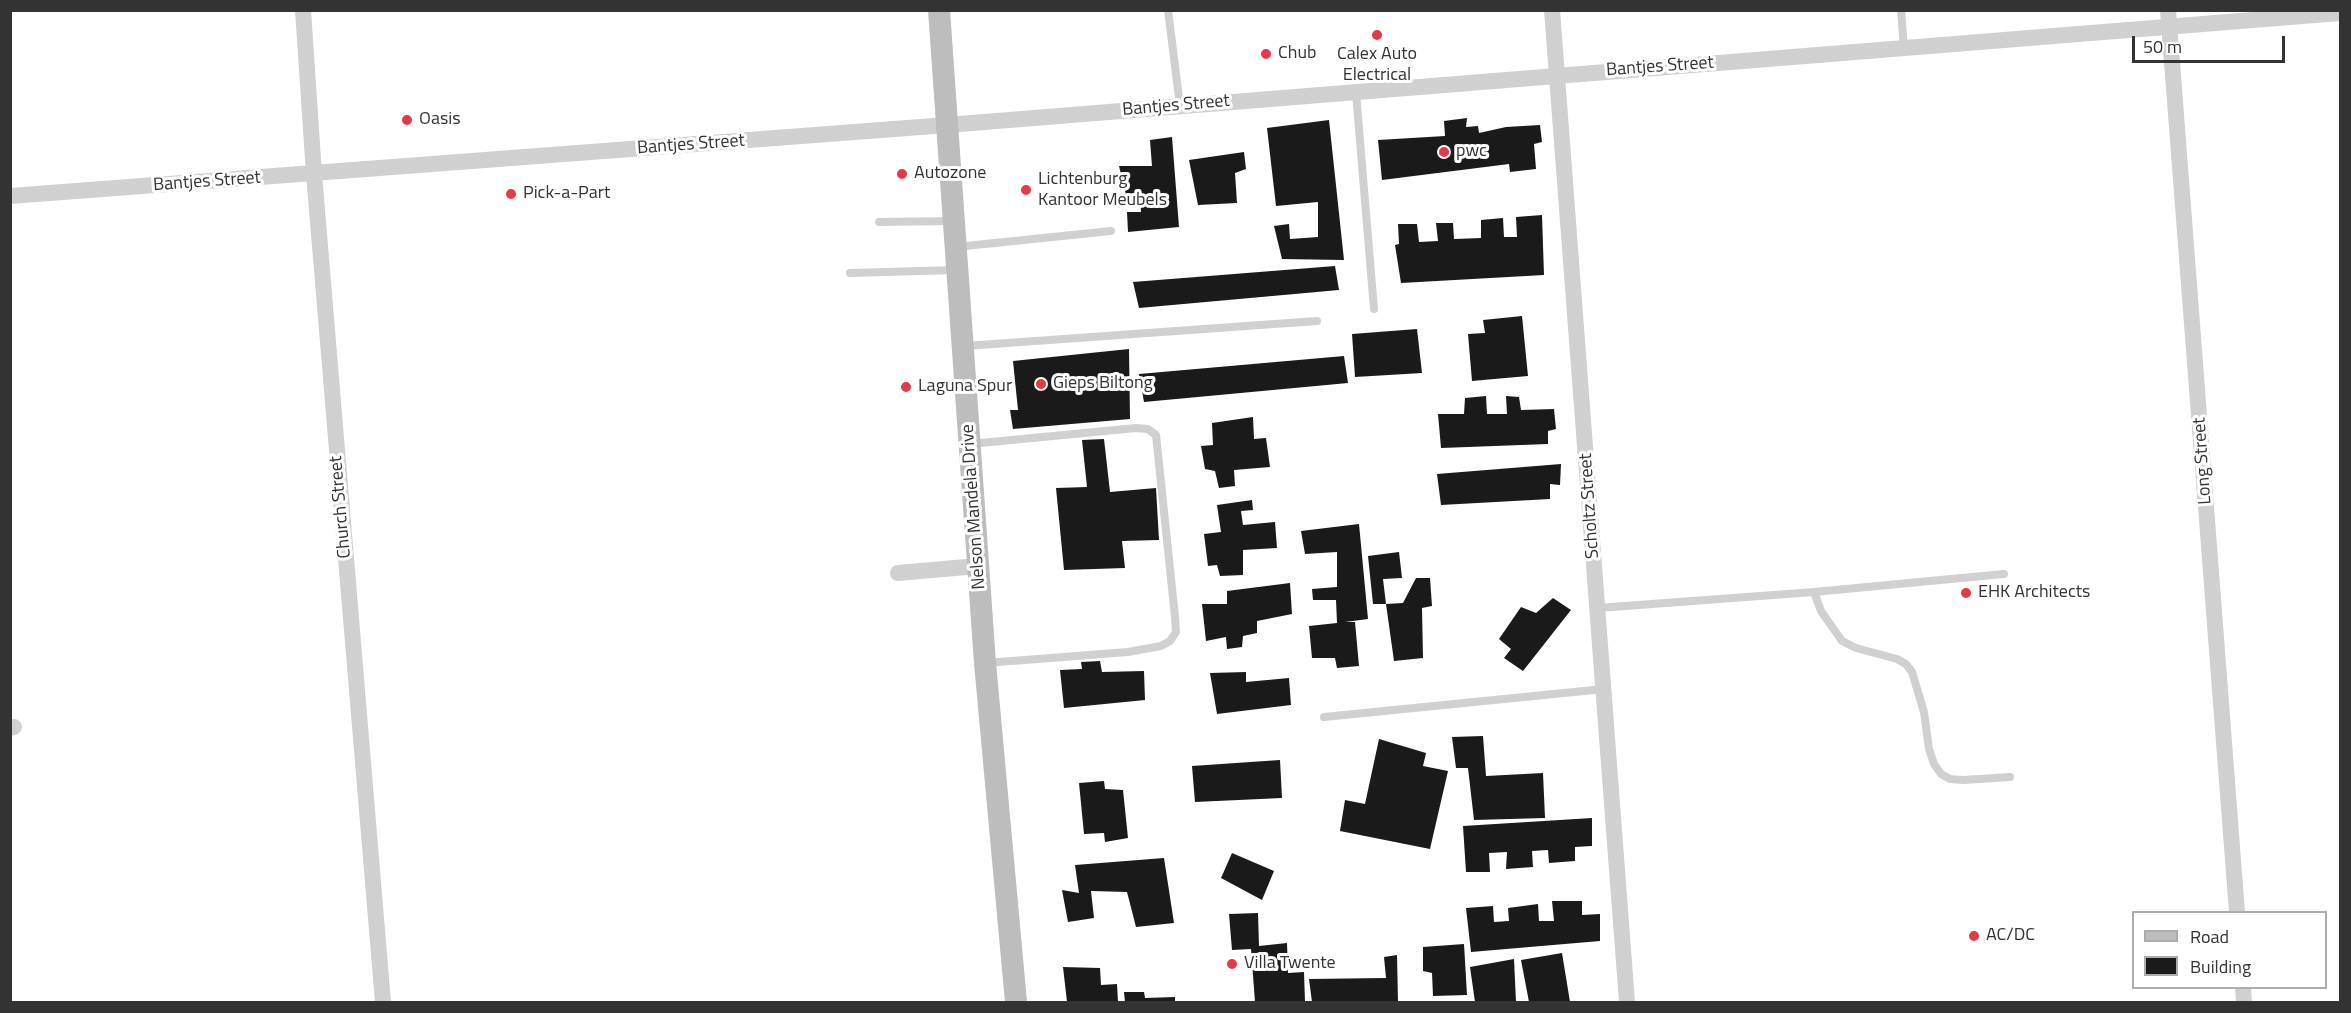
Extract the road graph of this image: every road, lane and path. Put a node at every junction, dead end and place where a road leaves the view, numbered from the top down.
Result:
1 (303, 10) edge
2 (939, 10) edge
3 (1168, 10) edge
4 (1552, 10) edge
5 (1901, 10) edge
6 (2340, 14) edge
7 (2169, 19) edge
8 (1904, 48) junction
9 (1557, 75) junction
10 (1356, 93) junction
11 (1180, 106) junction
12 (947, 125) junction
13 (314, 174) junction
14 (10, 196) edge
15 (954, 221) junction
16 (879, 222) dead end
17 (1111, 231) dead end
18 (956, 247) junction
19 (958, 270) junction
20 (850, 273) dead end
21 (1374, 309) dead end
22 (1317, 321) dead end
23 (963, 346) junction
24 (970, 444) junction
25 (978, 566) junction
26 (898, 573) dead end
27 (2004, 574) dead end
28 (1814, 592) junction
29 (1598, 608) junction
30 (985, 663) junction
31 (1604, 689) junction
32 (1324, 717) dead end
33 (2010, 777) dead end
34 (2237, 911) edge
35 (383, 1002) edge
36 (1016, 1002) edge
37 (1627, 1002) edge

1 - 13 street, Church Street
2 - 12 main road, Nelson Mandela Drive
3 - 11 lane
4 - 9 street, Scholtz Street
5 - 8 lane
6 - 7 street, Bantjes Street
7 - 8 street, Bantjes Street
7 - 34 street, Long Street
8 - 9 street, Bantjes Street
9 - 10 street, Bantjes Street
9 - 29 street, Scholtz Street
10 - 11 street, Bantjes Street
10 - 21 lane
11 - 12 street, Bantjes Street
12 - 13 street, Bantjes Street
12 - 15 main road, Nelson Mandela Drive
13 - 14 street, Bantjes Street
13 - 35 street, Church Street
15 - 16 lane
15 - 18 main road, Nelson Mandela Drive
17 - 18 lane
18 - 19 main road, Nelson Mandela Drive
19 - 20 lane
19 - 23 main road, Nelson Mandela Drive
22 - 23 lane
23 - 24 main road, Nelson Mandela Drive
24 - 25 main road, Nelson Mandela Drive
24 - 30 lane
25 - 26 street
25 - 30 main road, Nelson Mandela Drive
27 - 28 lane
28 - 29 lane
28 - 33 lane
29 - 31 street, Scholtz Street
30 - 36 main road, Nelson Mandela Drive
31 - 32 lane
31 - 37 street, Scholtz Street

